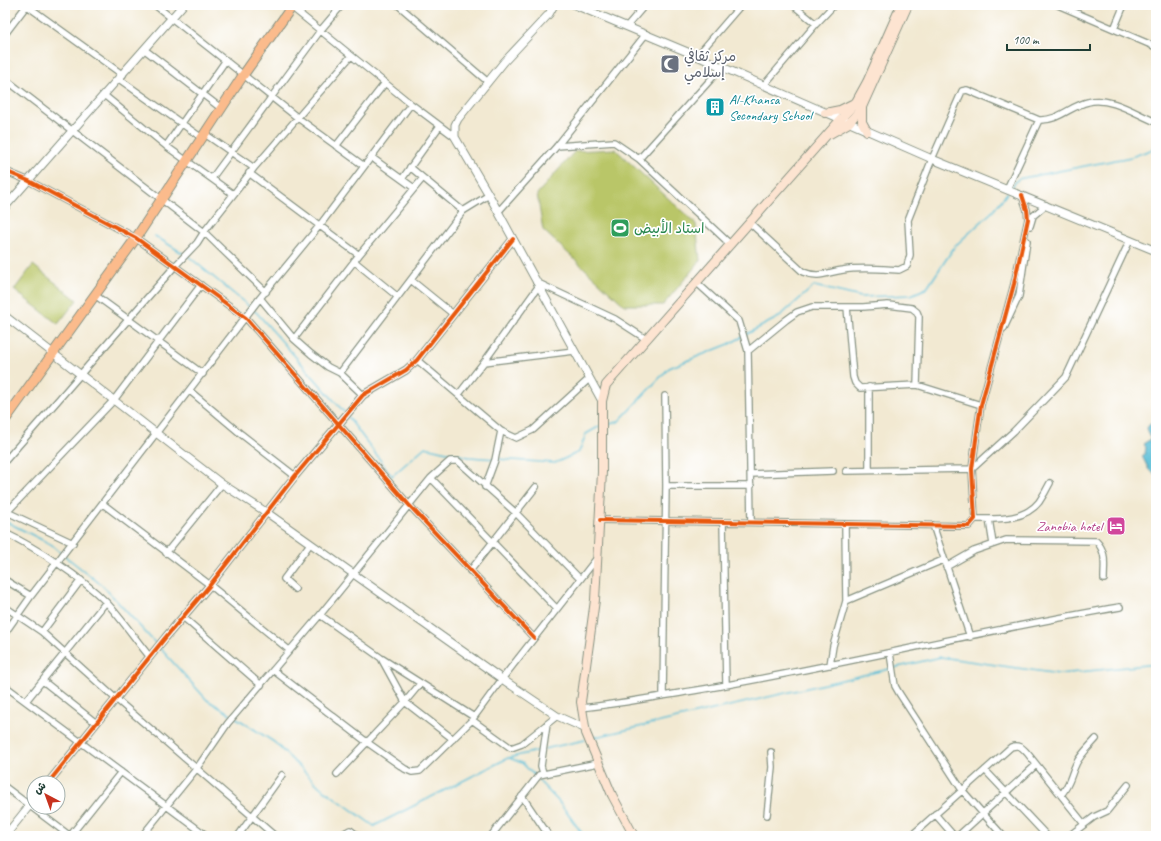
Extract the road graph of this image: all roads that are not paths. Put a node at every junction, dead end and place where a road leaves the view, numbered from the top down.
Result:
1 (26, 5) edge
2 (155, 5) edge
3 (183, 5) edge
4 (342, 5) edge
5 (398, 5) edge
6 (554, 5) edge
7 (576, 5) edge
8 (645, 5) edge
9 (741, 5) edge
10 (792, 5) edge
11 (834, 5) edge
12 (908, 5) edge
13 (1058, 5) edge
14 (1124, 5) edge
15 (291, 6) edge
16 (898, 6) edge
17 (172, 18) junction
18 (816, 24) junction
19 (627, 26) junction
20 (1114, 29) junction
21 (320, 31) junction
22 (5, 34) edge
23 (646, 34) junction
24 (1156, 46) edge
25 (145, 50) junction
26 (351, 56) junction
27 (697, 56) junction
28 (226, 60) junction
29 (722, 66) junction
30 (244, 74) junction
31 (121, 77) junction
32 (5, 79) edge
33 (488, 82) junction
34 (385, 83) junction
35 (764, 85) junction
36 (202, 93) junction
37 (104, 95) junction
38 (271, 96) junction
39 (411, 104) junction
40 (859, 104) junction
41 (222, 109) junction
42 (825, 113) junction
43 (298, 118) junction
44 (839, 119) junction
45 (1039, 120) junction
46 (1156, 122) edge
47 (848, 123) junction
48 (182, 124) junction
49 (439, 126) junction
50 (74, 130) junction
51 (867, 131) junction
52 (204, 136) junction
53 (455, 137) junction
54 (825, 138) junction
55 (166, 146) junction
56 (336, 146) junction
57 (557, 146) junction
58 (232, 153) junction
59 (371, 158) junction
60 (639, 159) junction
61 (932, 159) junction
62 (187, 161) junction
63 (364, 166) junction
64 (254, 168) junction
65 (410, 168) junction
66 (5, 170) edge
67 (250, 173) junction
68 (212, 178) junction
69 (423, 178) junction
70 (402, 179) junction
71 (29, 181) junction
72 (414, 188) junction
73 (1007, 189) junction
74 (233, 194) junction
75 (489, 195) junction
76 (1022, 195) junction
77 (162, 198) junction
78 (1046, 205) junction
79 (5, 208) edge
80 (463, 211) junction
81 (498, 212) junction
82 (749, 222) junction
83 (320, 225) junction
84 (204, 232) junction
85 (136, 238) junction
86 (513, 239) junction
87 (1130, 240) junction
88 (730, 244) junction
89 (1156, 251) edge
90 (359, 256) junction
91 (354, 261) junction
92 (175, 266) junction
93 (411, 280) junction
94 (696, 282) junction
95 (537, 284) junction
96 (201, 285) junction
97 (266, 292) junction
98 (95, 295) junction
99 (398, 297) junction
100 (259, 300) junction
101 (847, 307) junction
102 (454, 314) junction
103 (5, 317) edge
104 (246, 318) junction
105 (128, 320) junction
106 (1000, 337) junction
107 (294, 339) junction
108 (646, 339) junction
109 (158, 342) junction
110 (574, 351) junction
111 (748, 351) junction
112 (53, 354) junction
113 (417, 360) junction
114 (484, 362) junction
115 (340, 373) junction
116 (203, 374) junction
117 (81, 375) junction
118 (589, 379) junction
119 (917, 385) junction
120 (869, 387) junction
121 (190, 391) junction
122 (458, 394) junction
123 (363, 395) junction
124 (665, 396) dead end
125 (114, 400) junction
126 (602, 401) junction
127 (981, 405) junction
128 (5, 420) edge
129 (340, 424) junction
130 (501, 431) junction
131 (157, 432) junction
132 (5, 461) edge
133 (972, 469) junction
134 (869, 470) junction
135 (833, 471) dead end
136 (846, 471) dead end
137 (751, 474) junction
138 (295, 476) junction
139 (431, 478) junction
140 (1050, 483) dead end
141 (222, 484) junction
142 (536, 486) dead end
143 (666, 486) junction
144 (751, 486) junction
145 (485, 487) junction
146 (103, 504) junction
147 (409, 505) junction
148 (6, 512) edge
149 (266, 512) junction
150 (516, 513) junction
151 (975, 519) junction
152 (988, 519) junction
153 (600, 520) junction
154 (665, 521) junction
155 (723, 522) junction
156 (751, 522) junction
157 (846, 524) junction
158 (933, 525) junction
159 (5, 533) edge
160 (493, 543) junction
161 (310, 544) junction
162 (993, 544) junction
163 (71, 545) junction
164 (166, 553) junction
165 (598, 556) junction
166 (943, 560) junction
167 (58, 563) junction
168 (946, 567) junction
169 (470, 571) junction
170 (353, 575) junction
171 (580, 579) junction
172 (1104, 579) dead end
173 (5, 580) edge
174 (81, 580) junction
175 (210, 585) junction
176 (295, 589) dead end
177 (30, 596) junction
178 (846, 601) junction
179 (106, 602) junction
180 (5, 607) edge
181 (1120, 607) dead end
182 (556, 609) junction
183 (18, 615) junction
184 (320, 615) junction
185 (183, 617) junction
186 (42, 632) junction
187 (5, 633) edge
188 (970, 637) junction
189 (534, 638) junction
190 (289, 650) junction
191 (890, 652) junction
192 (65, 654) junction
193 (151, 656) junction
194 (381, 658) junction
195 (830, 665) junction
196 (273, 670) junction
197 (502, 678) junction
198 (43, 681) junction
199 (420, 684) junction
200 (261, 685) junction
201 (726, 685) junction
202 (5, 686) edge
203 (663, 696) junction
204 (116, 700) junction
205 (26, 701) junction
206 (405, 702) junction
207 (581, 708) junction
208 (557, 716) junction
209 (473, 719) junction
210 (96, 723) junction
211 (547, 724) junction
212 (585, 730) junction
213 (453, 739) junction
214 (1096, 739) dead end
215 (82, 743) junction
216 (368, 743) junction
217 (772, 752) dead end
218 (598, 763) junction
219 (1036, 764) junction
220 (197, 768) junction
221 (985, 770) junction
222 (121, 772) junction
223 (337, 774) dead end
224 (541, 774) junction
225 (55, 775) edge
226 (282, 776) dead end
227 (1128, 785) dead end
228 (5, 787) edge
229 (962, 790) junction
230 (1007, 793) junction
231 (1061, 795) junction
232 (522, 796) junction
233 (26, 799) edge
234 (167, 806) junction
235 (26, 810) edge
236 (935, 814) junction
237 (983, 814) junction
238 (46, 815) edge
239 (767, 815) dead end
240 (252, 818) junction
241 (1084, 824) junction
242 (6, 832) edge
243 (70, 836) edge
244 (142, 836) edge
245 (207, 836) edge
246 (238, 836) edge
247 (275, 836) edge
248 (340, 836) edge
249 (358, 836) edge
250 (491, 836) edge
251 (549, 836) edge
252 (634, 836) edge
253 (911, 836) edge
254 (954, 836) edge
255 (958, 836) edge
256 (1003, 836) edge
257 (1047, 836) edge
258 (1069, 836) edge

1 - 22 street
1 - 31 street
2 - 17 street
3 - 17 street
4 - 21 street
5 - 33 street
6 - 33 street
7 - 19 street
8 - 19 street
9 - 27 street
10 - 18 street
11 - 18 street
12 - 40 main road
13 - 20 street
14 - 20 street
15 - 21 street
15 - 30 main road
16 - 40 main road
17 - 25 street
17 - 28 street
18 - 35 street
19 - 23 street
20 - 24 street
21 - 26 street
21 - 38 street
23 - 27 street
23 - 57 street
25 - 31 street
25 - 36 street
26 - 34 street
26 - 43 street
27 - 29 street
28 - 30 street
28 - 36 street
29 - 35 street
29 - 60 street
30 - 38 street
30 - 41 main road
31 - 37 street
31 - 48 street
32 - 50 street
33 - 53 street
34 - 39 street
34 - 56 street
35 - 42 street
36 - 41 street
36 - 48 street
37 - 50 street
37 - 55 street
38 - 43 street
38 - 58 street
39 - 49 street
39 - 59 street
40 - 42 main road
40 - 44 main road
40 - 47 main road
40 - 51 main road
41 - 52 main road
42 - 44 street
43 - 56 street
43 - 64 street
44 - 47 street
44 - 54 main road
45 - 46 street
45 - 61 street
45 - 73 street
47 - 51 street
47 - 54 main road
48 - 52 street
48 - 55 street
49 - 53 street
49 - 65 street
50 - 71 street
50 - 77 street
51 - 61 street
52 - 58 street
52 - 62 main road
53 - 75 street
54 - 82 main road
55 - 62 street
56 - 63 street
57 - 60 street
57 - 81 street
58 - 64 street
58 - 68 street
59 - 63 street
59 - 70 street
60 - 88 street
61 - 73 street
61 - 82 street
62 - 68 street
62 - 77 main road
63 - 83 street
64 - 67 street
65 - 69 street
65 - 70 street
66 - 71 street
67 - 74 street
67 - 83 street
68 - 74 street
69 - 72 street
69 - 80 street
70 - 72 street
71 - 79 street
71 - 85 street
72 - 90 street
73 - 76 street
74 - 84 street
75 - 80 street
75 - 81 street
76 - 78 street
76 - 106 street
77 - 84 street
77 - 85 main road
78 - 87 street
78 - 106 street
80 - 93 street
81 - 86 street
82 - 88 main road
83 - 90 street
83 - 97 street
84 - 92 street
84 - 97 street
85 - 92 street
85 - 98 main road
86 - 95 street
86 - 102 street
87 - 89 street
87 - 133 street
88 - 94 main road
90 - 91 street
91 - 99 street
91 - 107 street
92 - 96 street
92 - 105 street
93 - 99 street
93 - 102 street
94 - 108 main road
94 - 111 street
95 - 108 street
95 - 110 street
95 - 114 street
96 - 104 street
96 - 109 street
97 - 100 street
98 - 105 street
98 - 112 main road
99 - 115 street
100 - 104 street
100 - 107 street
101 - 111 street
101 - 119 street
101 - 120 street
102 - 113 street
103 - 112 street
104 - 116 street
104 - 129 street
105 - 109 street
105 - 117 street
106 - 127 street
107 - 115 street
108 - 126 main road
109 - 116 street
109 - 125 street
110 - 114 street
110 - 118 street
111 - 137 street
112 - 117 street
112 - 128 main road
113 - 122 street
113 - 123 street
114 - 122 street
115 - 123 street
116 - 121 street
117 - 125 street
117 - 132 street
118 - 126 street
118 - 130 street
119 - 120 street
119 - 127 street
120 - 134 street
121 - 131 street
121 - 138 street
122 - 130 street
123 - 129 street
124 - 143 street
125 - 131 street
125 - 148 street
126 - 153 main road
127 - 133 street
129 - 138 street
129 - 147 street
130 - 145 street
131 - 141 street
131 - 146 street
133 - 134 street
133 - 151 street
134 - 136 street
135 - 137 street
137 - 144 street
138 - 149 street
139 - 145 street
139 - 147 street
139 - 160 street
140 - 152 street
141 - 149 street
141 - 164 street
142 - 150 street
143 - 144 street
143 - 154 street
144 - 156 street
145 - 150 street
146 - 163 street
146 - 164 street
147 - 169 street
147 - 170 street
148 - 163 street
149 - 161 street
149 - 175 street
150 - 160 street
150 - 171 street
151 - 152 street
151 - 158 street
152 - 162 street
153 - 154 street
153 - 165 main road
154 - 155 street
154 - 203 street
155 - 156 street
155 - 201 street
156 - 157 street
157 - 158 street
157 - 178 street
158 - 166 street
159 - 167 street
160 - 169 street
160 - 182 street
161 - 170 street
161 - 176 street
162 - 168 street
162 - 172 street
163 - 167 street
164 - 175 street
165 - 171 street
165 - 207 main road
166 - 168 street
166 - 178 street
167 - 174 street
167 - 177 street
168 - 188 street
169 - 189 street
170 - 184 street
170 - 197 street
171 - 182 street
173 - 177 street
174 - 179 street
174 - 186 street
175 - 185 street
175 - 190 street
177 - 183 street
178 - 195 street
179 - 192 street
179 - 193 street
180 - 183 street
181 - 188 street
182 - 189 street
183 - 186 street
183 - 187 street
184 - 190 street
184 - 194 street
185 - 193 street
185 - 200 street
186 - 192 street
188 - 191 street
189 - 197 street
190 - 196 street
191 - 195 street
191 - 229 street
192 - 198 street
192 - 204 street
193 - 204 street
194 - 199 street
194 - 206 street
195 - 201 street
196 - 200 street
196 - 216 street
197 - 208 street
197 - 209 street
198 - 205 street
198 - 210 street
199 - 206 street
199 - 209 street
200 - 220 street
201 - 203 street
202 - 205 street
203 - 207 street
204 - 210 street
204 - 220 street
205 - 215 street
206 - 213 street
206 - 216 street
207 - 212 main road
208 - 211 street
208 - 212 street
209 - 211 street
209 - 213 street
210 - 215 street
211 - 224 street
212 - 218 main road
213 - 216 street
214 - 231 street
215 - 222 street
215 - 225 street
216 - 223 street
217 - 239 street
218 - 224 street
218 - 252 main road
219 - 221 street
219 - 230 street
219 - 231 street
220 - 234 street
220 - 240 street
221 - 229 street
221 - 230 street
222 - 234 street
222 - 243 street
224 - 232 street
226 - 240 street
227 - 241 street
228 - 233 street
229 - 236 street
229 - 237 street
230 - 237 street
230 - 257 street
231 - 241 street
232 - 250 street
232 - 251 street
234 - 244 street
234 - 245 street
235 - 242 street
236 - 253 street
236 - 254 street
237 - 255 street
237 - 256 street
238 - 243 street
240 - 246 street
240 - 247 street
241 - 258 street
248 - 249 street

